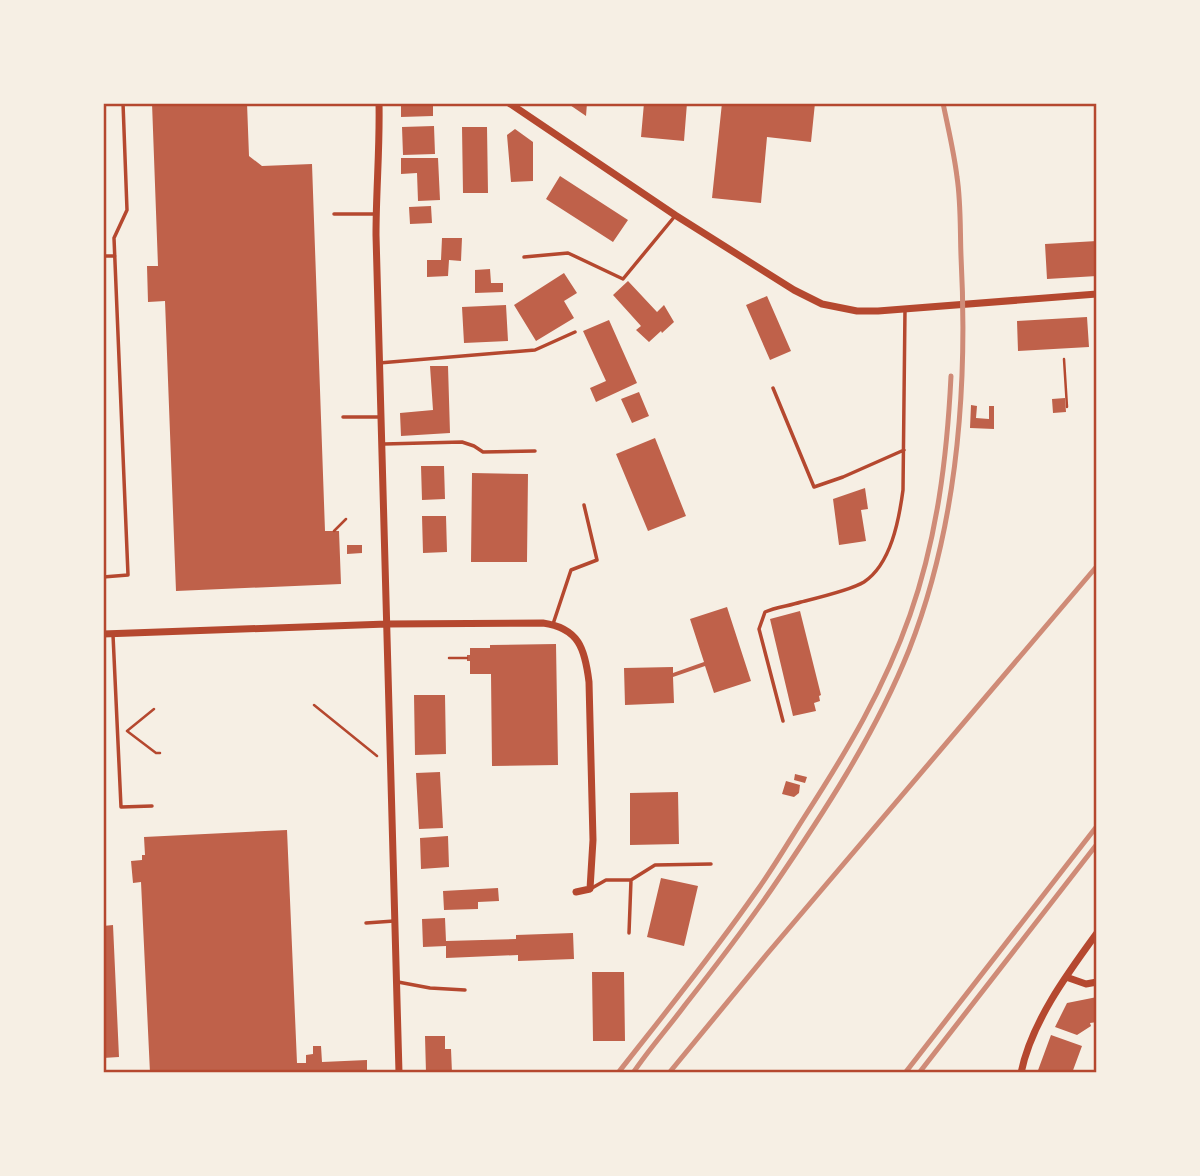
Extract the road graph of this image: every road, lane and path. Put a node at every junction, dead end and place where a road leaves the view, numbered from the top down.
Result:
1 (123, 103) edge
2 (380, 103) edge
3 (509, 103) edge
4 (334, 214) dead end
5 (376, 214) junction
6 (675, 215) junction
7 (115, 256) junction
8 (103, 257) edge
9 (524, 257) dead end
10 (1097, 294) edge
11 (905, 310) junction
12 (575, 332) dead end
13 (1064, 359) dead end
14 (379, 363) junction
15 (773, 388) dead end
16 (1067, 407) dead end
17 (380, 416) junction
18 (343, 417) dead end
19 (382, 444) junction
20 (904, 450) junction
21 (535, 451) dead end
22 (584, 505) dead end
23 (346, 519) dead end
24 (334, 531) dead end
25 (103, 577) edge
26 (387, 624) junction
27 (553, 624) junction
28 (113, 633) junction
29 (103, 634) edge
30 (449, 658) dead end
31 (467, 658) dead end
32 (314, 705) dead end
33 (154, 709) dead end
34 (783, 721) dead end
35 (160, 753) dead end
36 (390, 766) junction
37 (152, 806) dead end
38 (711, 864) dead end
39 (631, 880) junction
40 (590, 889) junction
41 (576, 892) dead end
42 (394, 921) junction
43 (366, 923) dead end
44 (629, 933) dead end
45 (1097, 933) edge
46 (1066, 977) junction
47 (396, 982) junction
48 (1097, 982) edge
49 (466, 990) dead end
50 (399, 1073) edge
51 (1021, 1073) edge

1 - 7 lane
2 - 5 street
3 - 6 street
4 - 5 lane
5 - 14 street
6 - 9 lane
6 - 11 street
7 - 8 lane
7 - 25 lane
10 - 11 street
11 - 20 lane
12 - 14 lane
13 - 16 path
14 - 17 street
15 - 20 lane
17 - 18 lane
17 - 19 street
19 - 21 lane
19 - 26 street
20 - 34 lane
22 - 27 lane
23 - 24 path
26 - 27 street
26 - 28 street
26 - 36 street
27 - 40 street
28 - 29 street
28 - 37 lane
30 - 31 path
32 - 36 path
33 - 35 path
36 - 42 street
38 - 39 lane
39 - 40 lane
39 - 44 lane
40 - 41 street
42 - 43 lane
42 - 47 street
45 - 46 street
46 - 48 street
46 - 51 street
47 - 49 lane
47 - 50 street

